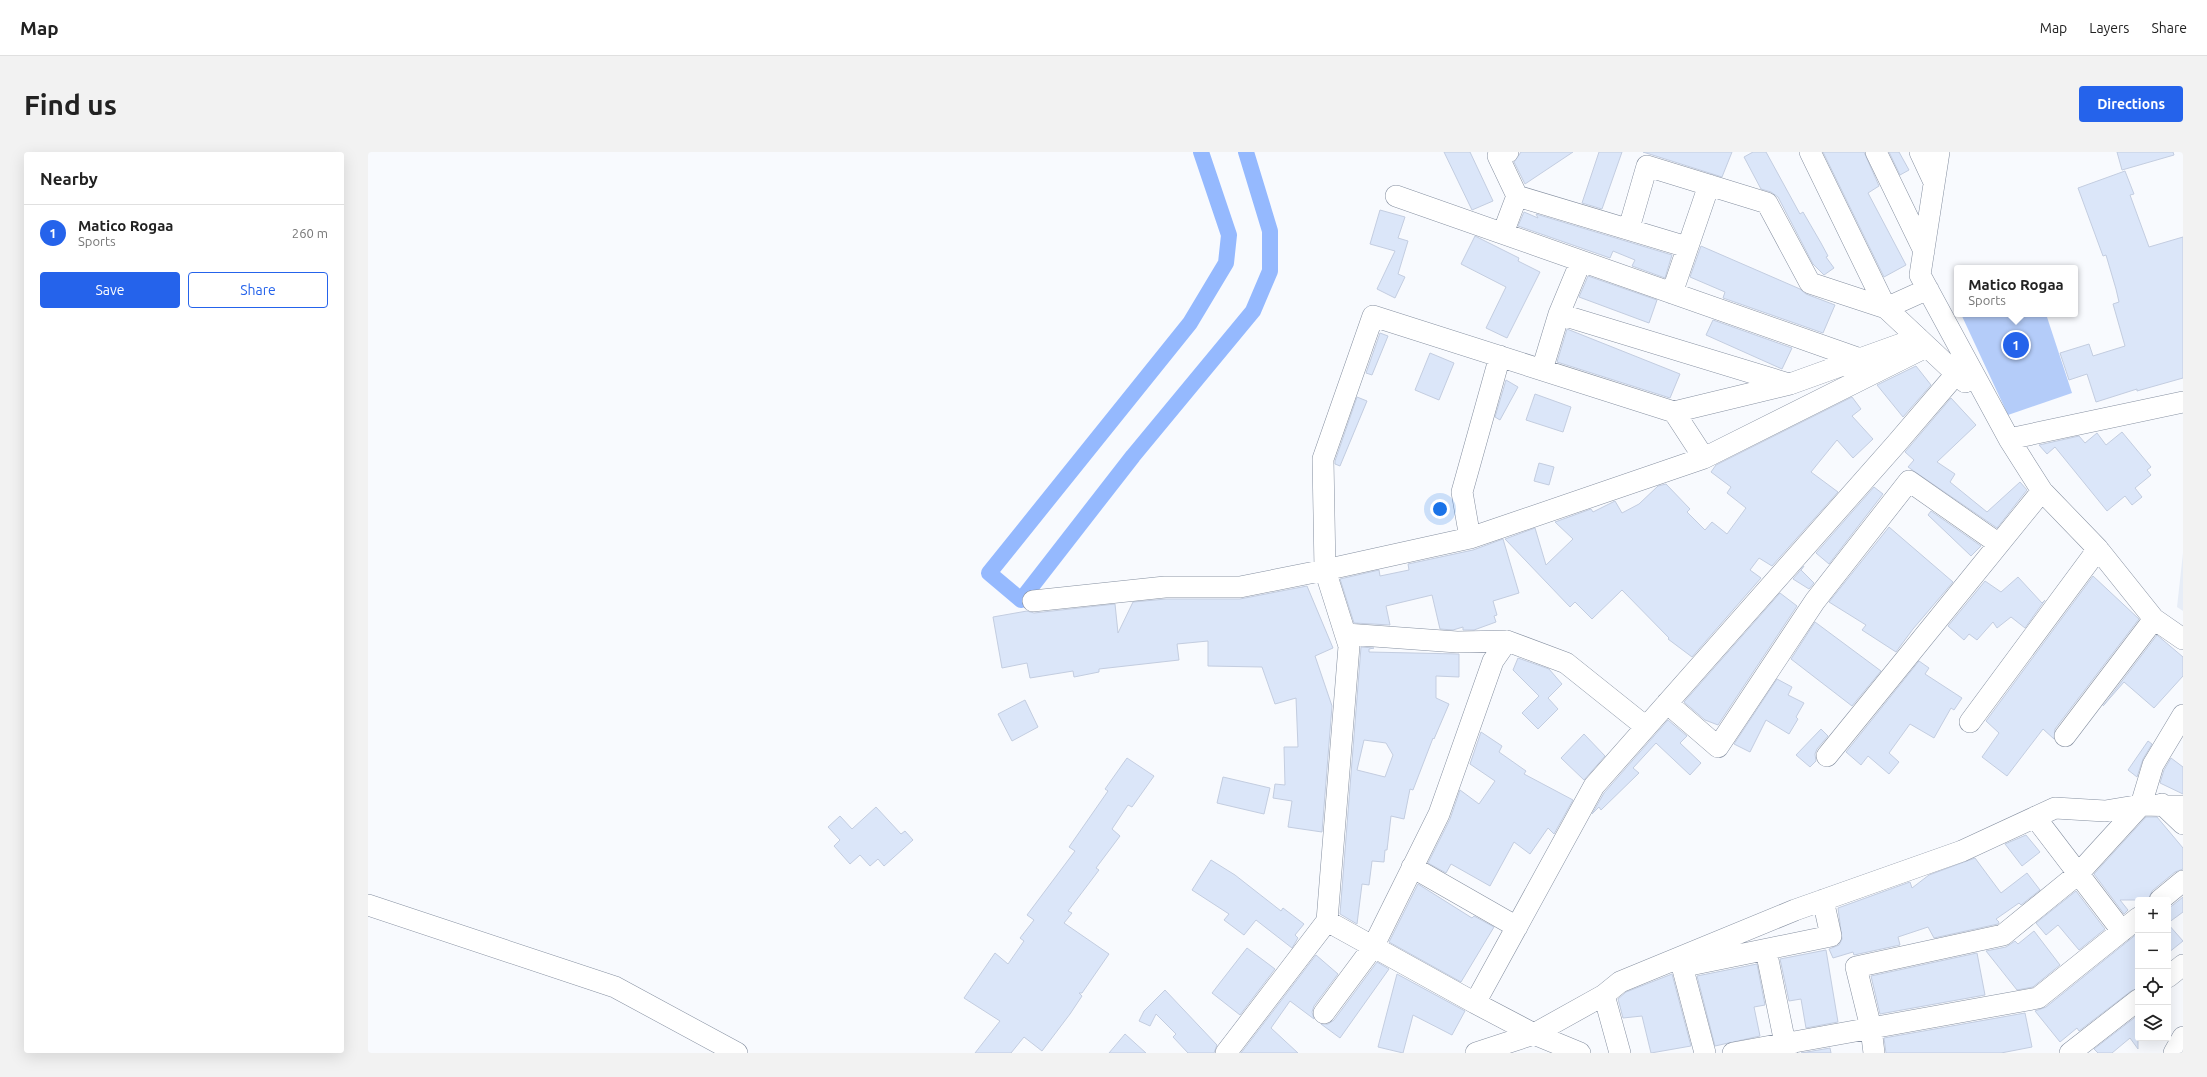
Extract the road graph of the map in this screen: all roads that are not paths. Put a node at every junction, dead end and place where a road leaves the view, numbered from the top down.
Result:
1 (1508, 152) edge
2 (1810, 152) edge
3 (1876, 152) edge
4 (1920, 152) edge
5 (1939, 152) edge
6 (1934, 182) junction
7 (1709, 185) junction
8 (1396, 196) dead end
9 (1517, 196) junction
10 (1629, 228) junction
11 (1503, 233) junction
12 (1687, 247) junction
13 (1924, 251) junction
14 (1581, 261) junction
15 (1928, 289) junction
16 (1672, 292) junction
17 (1886, 308) junction
18 (1559, 314) junction
19 (1922, 342) junction
20 (1500, 356) junction
21 (1860, 359) junction
22 (1542, 370) junction
23 (1956, 374) junction
24 (1790, 384) junction
25 (2183, 402) edge
26 (1991, 406) junction
27 (1674, 412) junction
28 (2009, 439) junction
29 (1704, 458) junction
30 (2042, 491) junction
31 (1470, 538) junction
32 (1999, 544) junction
33 (2098, 549) junction
34 (1325, 570) junction
35 (1033, 601) dead end
36 (2154, 619) junction
37 (1346, 634) junction
38 (2183, 639) edge
39 (1507, 641) junction
40 (1667, 703) junction
41 (2183, 715) edge
42 (1970, 722) dead end
43 (1646, 727) junction
44 (2065, 736) dead end
45 (1827, 756) dead end
46 (2162, 804) junction
47 (2141, 805) junction
48 (2183, 806) edge
49 (2035, 817) junction
50 (2183, 824) edge
51 (1412, 867) junction
52 (2078, 874) junction
53 (2183, 881) edge
54 (2164, 897) edge
55 (1823, 900) junction
56 (368, 904) edge
57 (1326, 920) junction
58 (2135, 920) edge
59 (1517, 927) junction
60 (2122, 931) junction
61 (1373, 947) junction
62 (1766, 950) junction
63 (1681, 962) junction
64 (1604, 995) junction
65 (2135, 1002) edge
66 (1475, 1003) junction
67 (1324, 1013) dead end
68 (1871, 1028) junction
69 (1534, 1034) junction
70 (2183, 1037) edge
71 (1787, 1048) edge
72 (737, 1053) edge
73 (1226, 1053) edge
74 (1476, 1053) edge
75 (1580, 1053) edge
76 (1620, 1053) edge
77 (1705, 1053) edge
78 (1733, 1053) edge
79 (1874, 1053) edge
80 (2070, 1053) edge
81 (2174, 1053) edge

1 - 9 street
2 - 17 street
3 - 13 street
4 - 6 street
5 - 6 street
6 - 13 street
7 - 10 street
7 - 12 street
7 - 17 street
8 - 11 street
9 - 10 street
9 - 11 street
10 - 12 street
11 - 14 street
12 - 16 street
13 - 15 street
14 - 16 street
14 - 18 street
15 - 17 street
15 - 26 street
16 - 21 street
17 - 19 street
18 - 22 street
18 - 24 street
19 - 21 street
19 - 23 street
19 - 29 street
20 - 22 street
20 - 31 street
20 - 34 street
21 - 24 street
22 - 27 street
23 - 26 street
23 - 40 street
24 - 27 street
25 - 28 street
26 - 28 street
27 - 29 street
28 - 30 street
29 - 31 street
30 - 32 street
30 - 33 street
31 - 34 street
32 - 40 street
32 - 45 street
33 - 36 street
33 - 42 street
34 - 35 street
34 - 37 street
36 - 38 street
36 - 44 street
37 - 39 street
37 - 57 street
39 - 43 street
39 - 51 street
40 - 43 street
41 - 47 street
43 - 59 street
46 - 47 street
46 - 48 street
46 - 50 street
47 - 49 street
47 - 52 street
49 - 52 street
49 - 55 street
51 - 59 street
51 - 61 street
52 - 60 street
52 - 68 street
53 - 54 street
55 - 62 street
55 - 63 street
56 - 72 street
57 - 61 street
57 - 73 street
58 - 60 street
59 - 66 street
60 - 68 street
61 - 66 street
61 - 67 street
62 - 63 street
62 - 71 street
63 - 64 street
63 - 77 street
64 - 69 street
64 - 76 street
65 - 80 street
66 - 69 street
68 - 71 street
68 - 79 street
69 - 74 street
69 - 75 street
70 - 81 street
71 - 78 street

